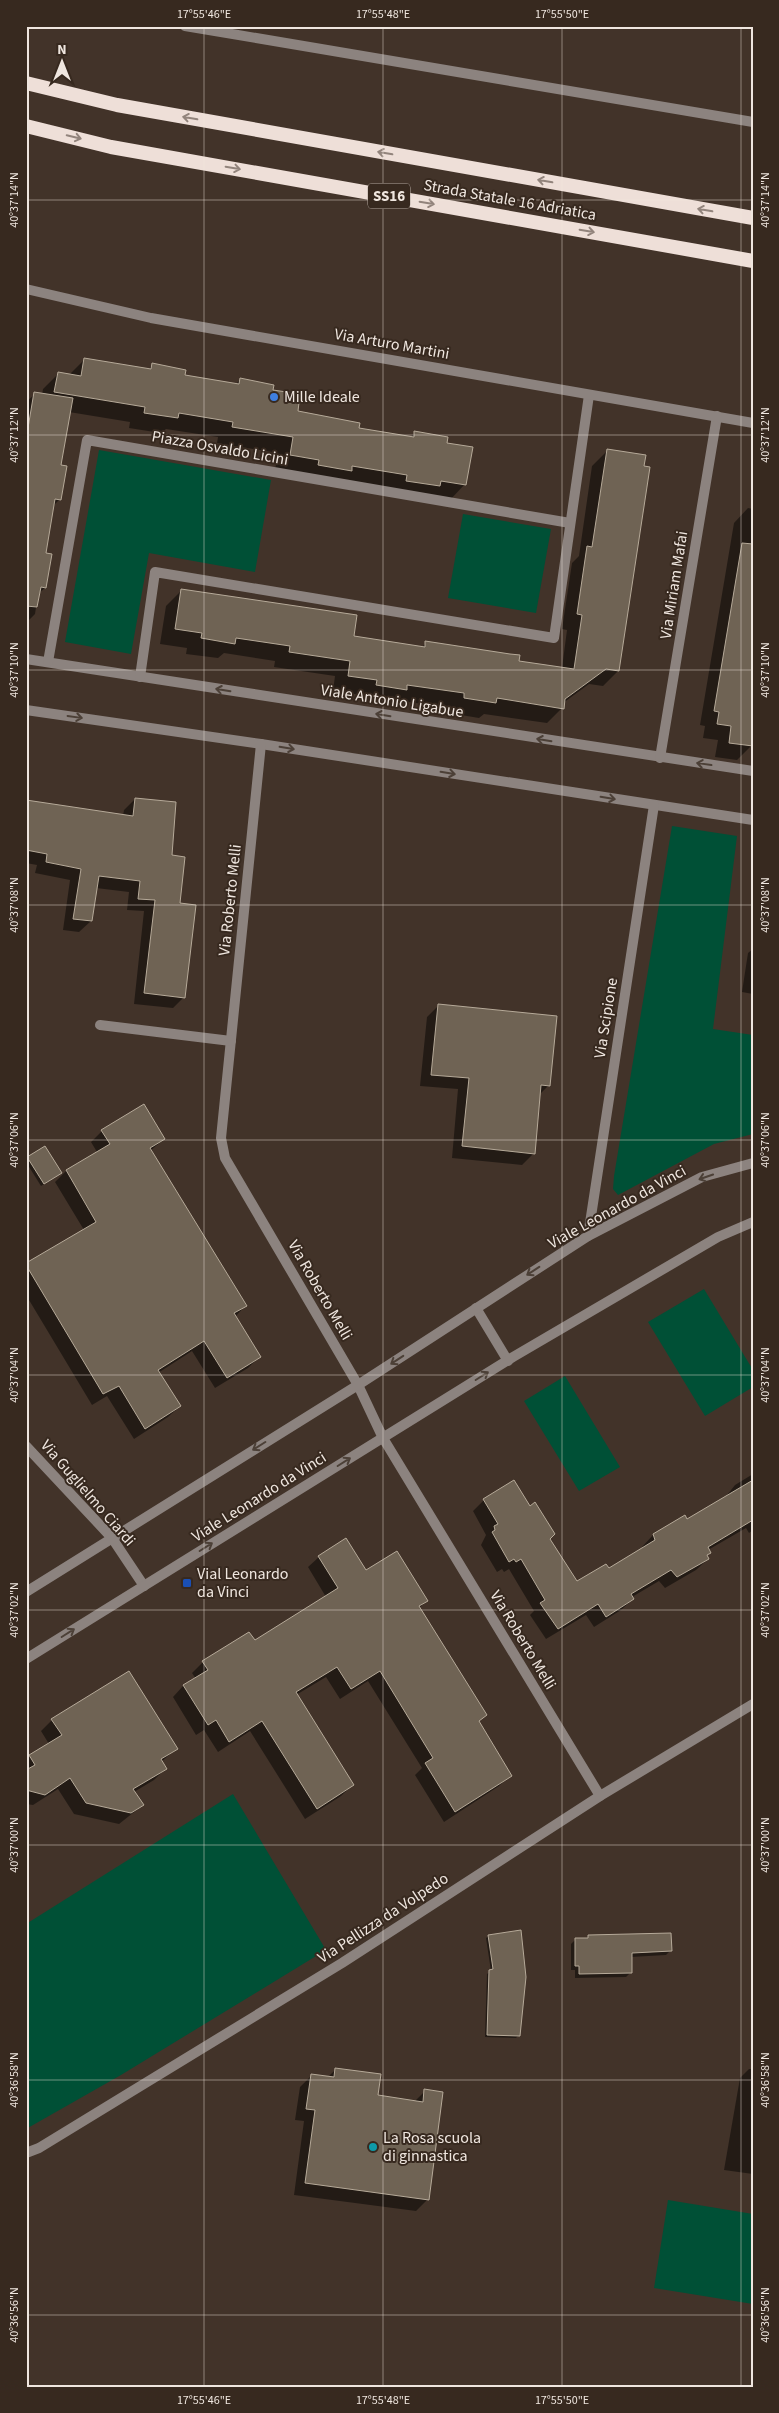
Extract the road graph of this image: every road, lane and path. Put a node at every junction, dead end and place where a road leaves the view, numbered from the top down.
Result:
1 (185, 26) edge
2 (26, 83) edge
3 (753, 122) edge
4 (26, 126) edge
5 (753, 218) edge
6 (753, 261) edge
7 (26, 289) edge
8 (588, 395) junction
9 (717, 416) junction
10 (753, 423) edge
11 (570, 523) junction
12 (26, 659) edge
13 (48, 662) junction
14 (140, 676) junction
15 (26, 710) edge
16 (261, 744) junction
17 (660, 758) junction
18 (753, 771) edge
19 (654, 805) junction
20 (753, 820) edge
21 (100, 1025) dead end
22 (231, 1041) junction
23 (753, 1163) edge
24 (753, 1222) edge
25 (588, 1236) junction
26 (476, 1308) junction
27 (508, 1360) junction
28 (358, 1385) junction
29 (383, 1438) junction
30 (26, 1446) edge
31 (112, 1538) junction
32 (144, 1586) junction
33 (26, 1592) edge
34 (26, 1659) edge
35 (753, 1704) edge
36 (600, 1796) junction
37 (26, 2153) edge

1 - 3 street
5 -> 2 highway, Strada Statale 16 Adriatica
4 -> 6 highway, Strada Statale 16 Adriatica / SS16
7 - 8 street, Via Arturo Martini
8 - 9 street, Via Arturo Martini
8 - 11 street
9 - 10 street, Via Arturo Martini
9 - 17 street, Via Miriam Mafai
11 - 13 street, Piazza Osvaldo Licini
11 - 14 street
12 - 13 street, Viale Antonio Ligabue
13 - 14 street, Viale Antonio Ligabue
17 -> 14 street, Viale Antonio Ligabue
15 -> 16 street
16 -> 19 street
16 - 22 street, Via Roberto Melli
18 -> 17 street, Viale Antonio Ligabue
19 - 20 street
19 - 25 street, Via Scipione
21 - 22 street
22 - 28 street, Via Roberto Melli
23 -> 25 street, Viale Leonardo da Vinci
24 - 27 street, Viale Leonardo da Vinci
25 -> 26 street, Viale Leonardo da Vinci
26 - 27 street
26 -> 28 street, Viale Leonardo da Vinci
29 -> 27 street, Viale Leonardo da Vinci
28 - 29 street, Via Roberto Melli
28 -> 31 street, Viale Leonardo da Vinci
32 -> 29 street, Viale Leonardo da Vinci
29 - 36 street, Via Roberto Melli
30 - 31 street, Via Guglielmo Ciardi
31 - 32 street, Via Guglielmo Ciardi
31 - 33 street, Viale Leonardo da Vinci
34 -> 32 street, Viale Leonardo da Vinci
35 - 36 street, Via Pellizza da Volpedo
36 - 37 street, Via Pellizza da Volpedo

